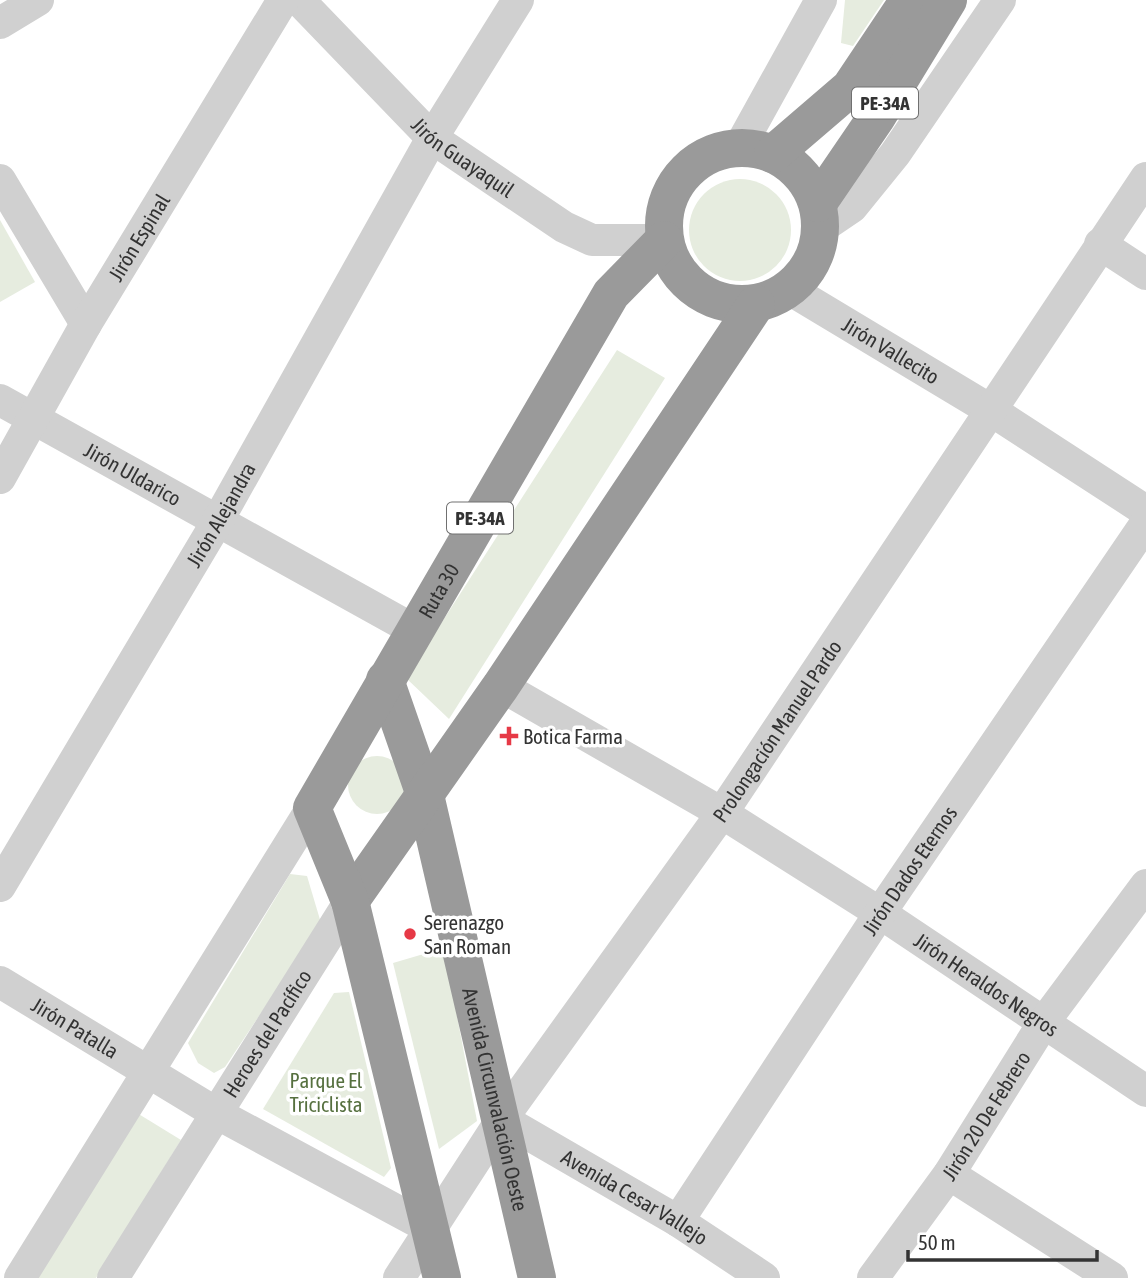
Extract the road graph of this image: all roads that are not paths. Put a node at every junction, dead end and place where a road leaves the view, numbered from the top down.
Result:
1 (38, 0) edge
2 (283, 0) edge
3 (299, 0) edge
4 (518, 0) edge
5 (821, 0) edge
6 (909, 0) edge
7 (948, 0) edge
8 (1000, 0) edge
9 (0, 23) edge
10 (432, 138) junction
11 (756, 151) junction
12 (1146, 178) edge
13 (0, 180) edge
14 (819, 216) junction
15 (664, 240) junction
16 (1100, 244) junction
17 (1146, 274) edge
18 (773, 296) junction
19 (86, 324) junction
20 (0, 400) edge
21 (992, 411) junction
22 (33, 419) junction
23 (0, 478) edge
24 (1146, 511) edge
25 (217, 522) junction
26 (1146, 523) edge
27 (414, 630) junction
28 (385, 680) junction
29 (500, 686) junction
30 (425, 795) junction
31 (312, 808) junction
32 (722, 813) junction
33 (1146, 885) edge
34 (0, 887) edge
35 (350, 901) junction
36 (880, 913) junction
37 (0, 982) edge
38 (1044, 1022) junction
39 (150, 1073) junction
40 (1146, 1091) edge
41 (216, 1113) junction
42 (502, 1119) junction
43 (949, 1174) junction
44 (678, 1221) junction
45 (431, 1229) junction
46 (20, 1278) edge
47 (113, 1278) edge
48 (399, 1278) edge
49 (442, 1278) edge
50 (537, 1278) edge
51 (764, 1278) edge
52 (873, 1278) edge
53 (1112, 1278) edge

1 - 9 street
2 - 19 street, Jirón Espinal
3 - 10 street, Jirón Guayaquil
4 - 10 street, Jirón Alejandra
5 - 11 street
6 - 11 highway, PE-34A
7 - 14 highway, PE-34A
8 - 14 street
10 - 15 street, Jirón Guayaquil
10 - 25 street, Jirón Alejandra
11 - 14 highway
11 - 15 highway, PE-34A
12 - 16 street, Prolongación Manuel Pardo
13 - 19 street
14 - 18 highway, PE-34A
15 - 18 highway, PE-34A
15 - 27 highway, Ruta 30 / PE-34A
16 - 17 street
16 - 21 street, Prolongación Manuel Pardo
18 - 21 street, Jirón Vallecito
18 - 29 highway, PE-34A
19 - 22 street, Jirón Espinal
20 - 22 street, Jirón Uldarico
21 - 24 street, Jirón Vallecito
21 - 32 street, Prolongación Manuel Pardo
22 - 23 street, Jirón Espinal
22 - 25 street, Jirón Uldarico
25 - 27 street, Jirón Uldarico
25 - 34 street, Jirón Alejandra
26 - 36 street, Jirón Dados Eternos
27 - 28 highway, Ruta 30 / PE-34A
28 - 30 highway, Avenida Circunvalación Oeste
28 - 31 highway, Ruta 30 / PE-34A
29 - 30 highway, PE-34A
29 - 32 street, Jirón Heraldos Negros
30 - 35 highway, Heroes del Pacífico
30 - 42 highway, Avenida Circunvalación Oeste
31 - 35 highway
31 - 39 street
32 - 36 street, Jirón Heraldos Negros
32 - 42 street, Prolongación Manuel Pardo
33 - 38 street, Jirón 20 De Febrero
35 - 41 street, Heroes del Pacífico
35 - 45 highway
36 - 38 street, Jirón Heraldos Negros
36 - 44 street, Jirón Dados Eternos
37 - 39 street, Jirón Patalla
38 - 40 street, Jirón Heraldos Negros
38 - 43 street, Jirón 20 De Febrero
39 - 41 street, Jirón Patalla
39 - 46 street
41 - 45 street, Jirón Patalla
41 - 47 street, Heroes del Pacífico
42 - 44 street, Avenida Cesar Vallejo
42 - 45 street, Prolongación Manuel Pardo
42 - 50 highway, Avenida Circunvalación Oeste
43 - 52 street, Jirón 20 De Febrero
43 - 53 street
44 - 51 street, Avenida Cesar Vallejo
45 - 48 street, Prolongación Manuel Pardo
45 - 49 highway

